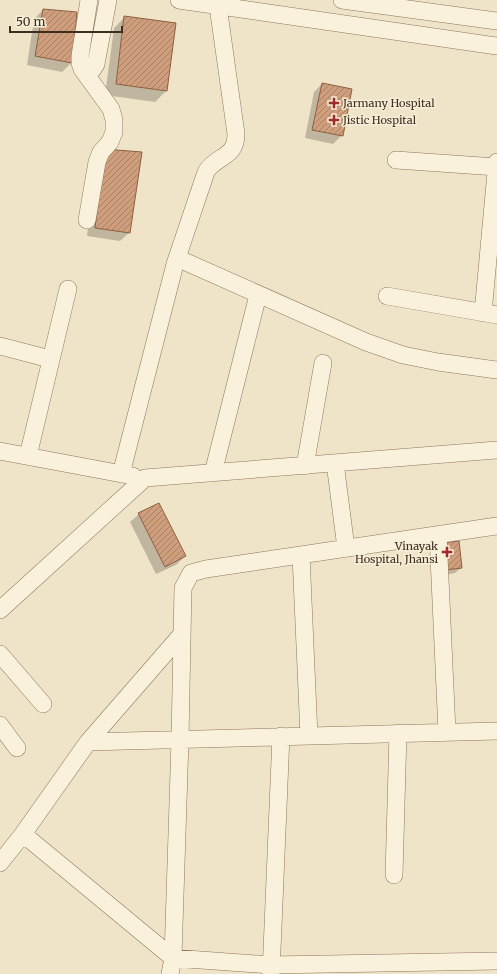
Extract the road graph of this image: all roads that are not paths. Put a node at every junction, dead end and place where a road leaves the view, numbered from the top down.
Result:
1 (89, 0) edge
2 (108, 0) edge
3 (179, 0) edge
4 (342, 0) edge
5 (218, 6) junction
6 (433, 6) edge
7 (497, 21) edge
8 (497, 46) edge
9 (86, 73) junction
10 (396, 160) dead end
11 (497, 162) edge
12 (496, 167) edge
13 (87, 220) dead end
14 (493, 250) edge
15 (177, 258) junction
16 (68, 289) dead end
17 (258, 295) junction
18 (387, 296) dead end
19 (490, 314) edge
20 (0, 346) edge
21 (50, 359) junction
22 (323, 364) dead end
23 (497, 370) edge
24 (497, 450) edge
25 (0, 451) edge
26 (28, 456) junction
27 (335, 463) junction
28 (305, 466) junction
29 (213, 473) junction
30 (122, 474) junction
31 (145, 478) junction
32 (497, 526) edge
33 (438, 535) junction
34 (346, 548) junction
35 (301, 555) junction
36 (4, 604) edge
37 (182, 634) junction
38 (0, 654) edge
39 (43, 704) dead end
40 (0, 725) edge
41 (497, 730) edge
42 (447, 732) junction
43 (398, 733) junction
44 (281, 736) junction
45 (309, 736) junction
46 (180, 740) junction
47 (88, 742) junction
48 (17, 748) dead end
49 (23, 834) junction
50 (0, 863) edge
51 (394, 875) dead end
52 (497, 961) edge
53 (171, 966) edge
54 (395, 968) edge
55 (271, 969) edge

1 - 9 street
2 - 9 street
3 - 5 street
4 - 6 street
5 - 8 street
5 - 15 street
6 - 7 street
9 - 13 street
10 - 12 street
11 - 12 street
12 - 14 street
14 - 19 street
15 - 17 street
15 - 30 street
16 - 21 street
17 - 23 street
17 - 29 street
18 - 19 street
20 - 21 street
21 - 26 street
22 - 28 street
24 - 27 street
25 - 26 street
26 - 30 street
27 - 28 street
27 - 34 street
28 - 29 street
29 - 31 street
30 - 31 street
31 - 36 street
32 - 33 street
33 - 34 street
33 - 42 street
34 - 35 street
35 - 37 street
35 - 45 street
37 - 46 street
37 - 47 street
38 - 39 street
40 - 48 street
41 - 42 street
42 - 43 street
43 - 45 street
43 - 51 street
44 - 45 street
44 - 46 street
44 - 55 street
46 - 47 street
46 - 53 street
47 - 49 street
49 - 50 street
49 - 53 street
52 - 54 street
53 - 55 street
54 - 55 street

